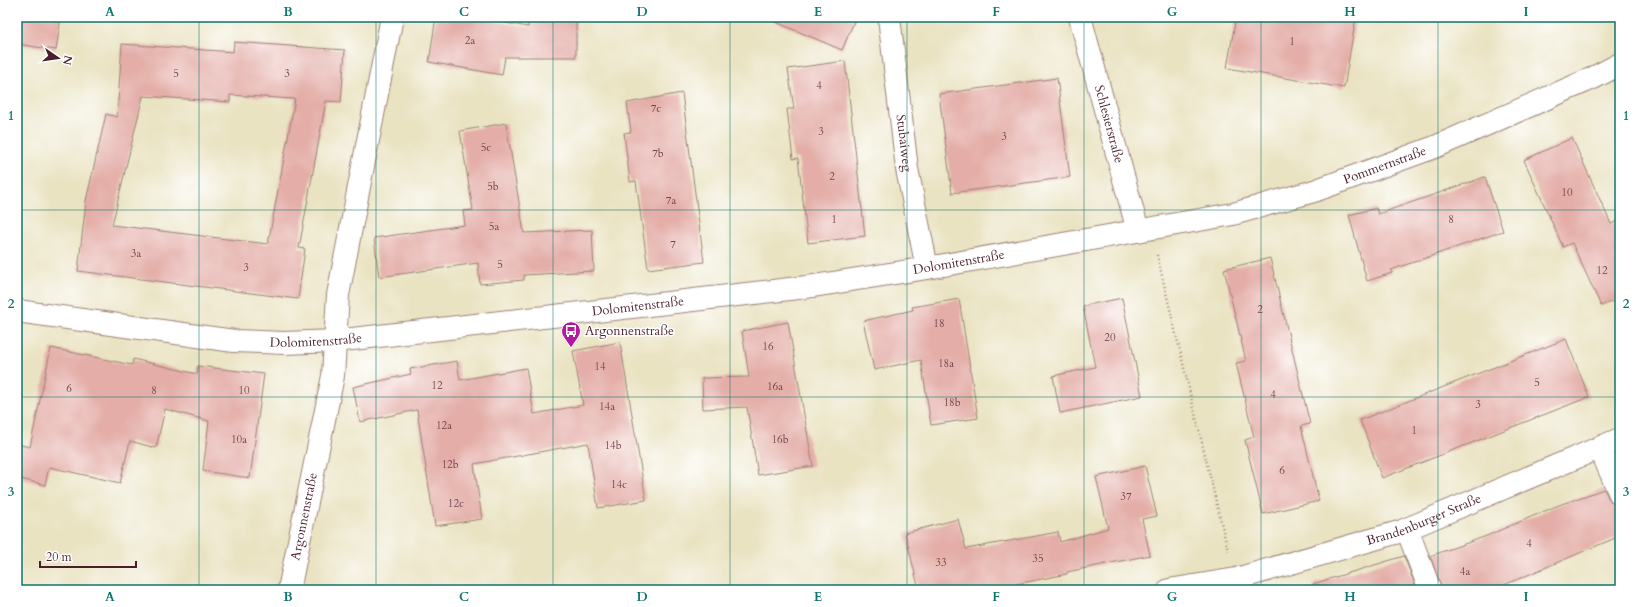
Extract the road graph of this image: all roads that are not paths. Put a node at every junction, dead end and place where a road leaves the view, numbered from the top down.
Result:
1 (392, 17) edge
2 (888, 17) edge
3 (1080, 17) edge
4 (1620, 64) edge
5 (1144, 230) junction
6 (927, 268) junction
7 (17, 311) edge
8 (335, 341) junction
9 (1620, 439) edge
10 (1600, 448) junction
11 (1620, 494) edge
12 (1407, 528) junction
13 (1222, 586) edge
14 (289, 590) edge
15 (1169, 590) edge
16 (1430, 590) edge

1 - 8 street, Argonnenstraße
2 - 6 street, Stubaiweg
3 - 5 street, Schlesierstraße
4 - 5 street, Pommernstraße
5 - 6 street, Dolomitenstraße
6 - 8 street, Dolomitenstraße
7 - 8 street, Dolomitenstraße
8 - 14 street, Argonnenstraße
9 - 10 street, Brandenburger Straße
10 - 11 street
10 - 12 street, Brandenburger Straße
12 - 13 street, Brandenburger Straße
12 - 16 street
13 - 15 street, Brandenburger Straße

